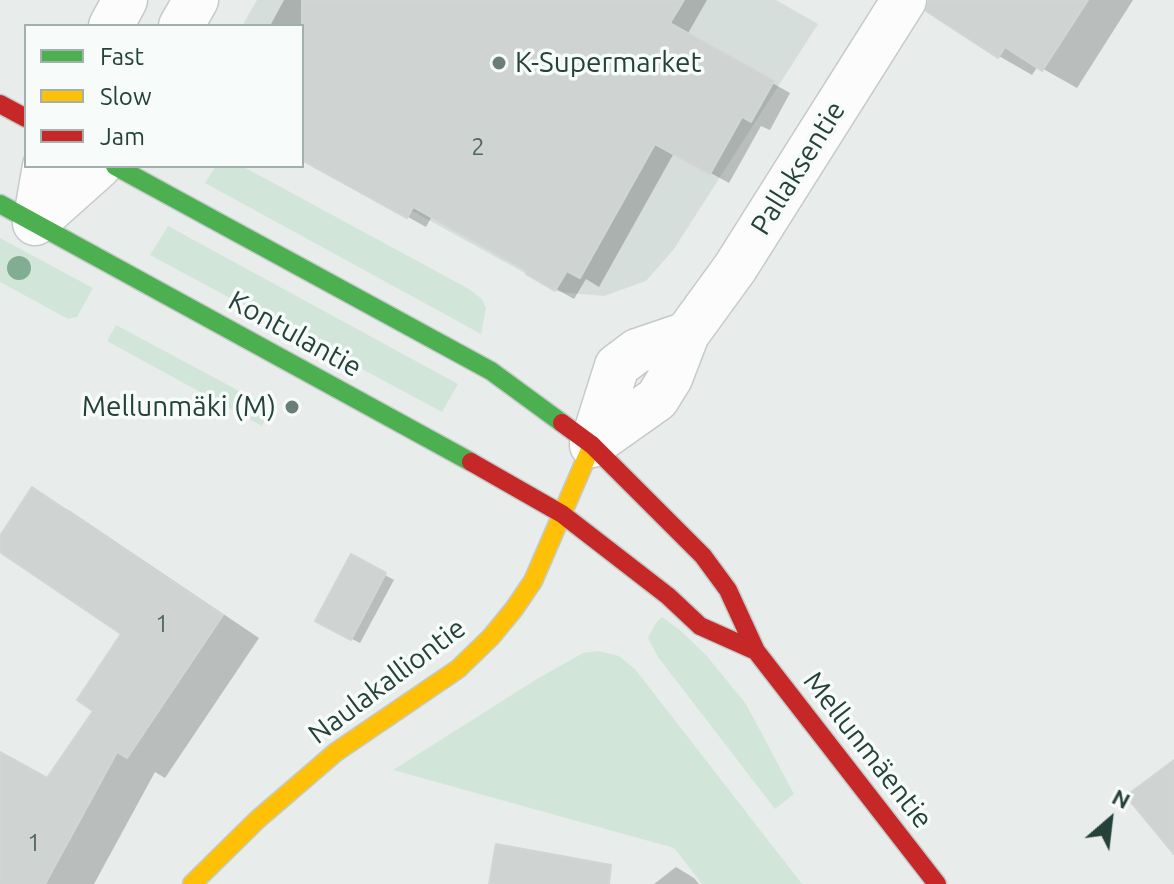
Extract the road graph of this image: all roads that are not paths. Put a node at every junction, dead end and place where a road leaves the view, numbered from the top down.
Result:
1 (125, 0) edge
2 (196, 0) edge
3 (904, 0) edge
4 (112, 24) edge
5 (182, 24) edge
6 (0, 104) edge
7 (24, 117) edge
8 (44, 168) edge
9 (96, 168) edge
10 (119, 168) edge
11 (18, 213) edge
12 (592, 445) junction
13 (562, 514) junction
14 (756, 651) junction
15 (192, 884) edge
16 (937, 884) edge

1 - 4 street
2 - 5 street
3 - 12 street, Pallaksentie
6 - 7 main road
8 - 11 street
9 - 11 street
10 - 12 main road
11 - 13 main road, Kontulantie
12 - 13 main road, Naulakalliontie
12 - 14 main road, Mellunmäentie
13 - 14 main road, Mellunmäentie
13 - 15 main road, Naulakalliontie
14 - 16 main road, Mellunmäentie

